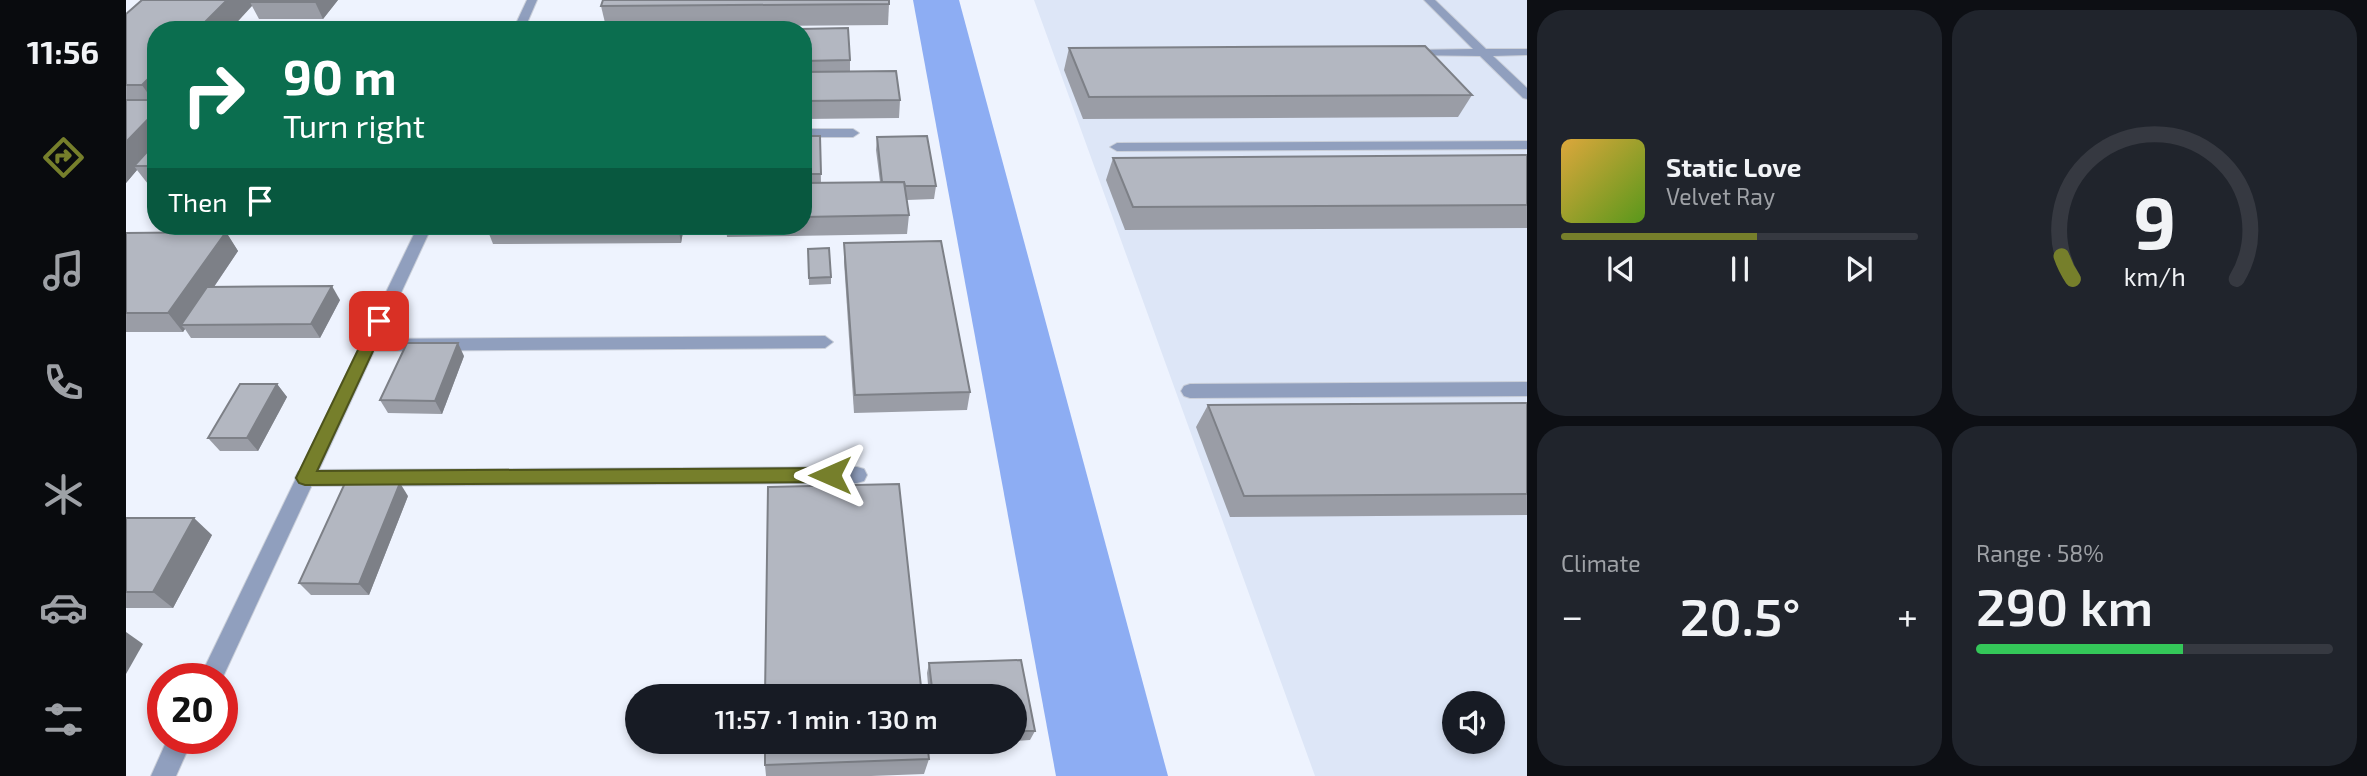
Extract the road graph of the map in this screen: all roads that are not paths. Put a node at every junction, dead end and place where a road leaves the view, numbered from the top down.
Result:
1 (532, 0) edge
2 (1429, 0) edge
3 (522, 21) edge
4 (1527, 52) edge
5 (1399, 53) edge
6 (1483, 53) junction
7 (1527, 95) edge
8 (812, 133) edge
9 (853, 133) dead end
10 (1527, 145) edge
11 (1117, 147) dead end
12 (421, 235) edge
13 (825, 342) dead end
14 (368, 345) junction
15 (1527, 389) edge
16 (1190, 391) dead end
17 (857, 475) dead end
18 (305, 478) junction
19 (217, 663) edge
20 (173, 754) edge
21 (163, 776) edge

1 - 3 street
2 - 6 street
4 - 6 street
5 - 6 street
6 - 7 street
8 - 9 street
10 - 11 street
12 - 14 street
13 - 14 street
14 - 18 street
15 - 16 street
17 - 18 street
18 - 19 street
20 - 21 street

